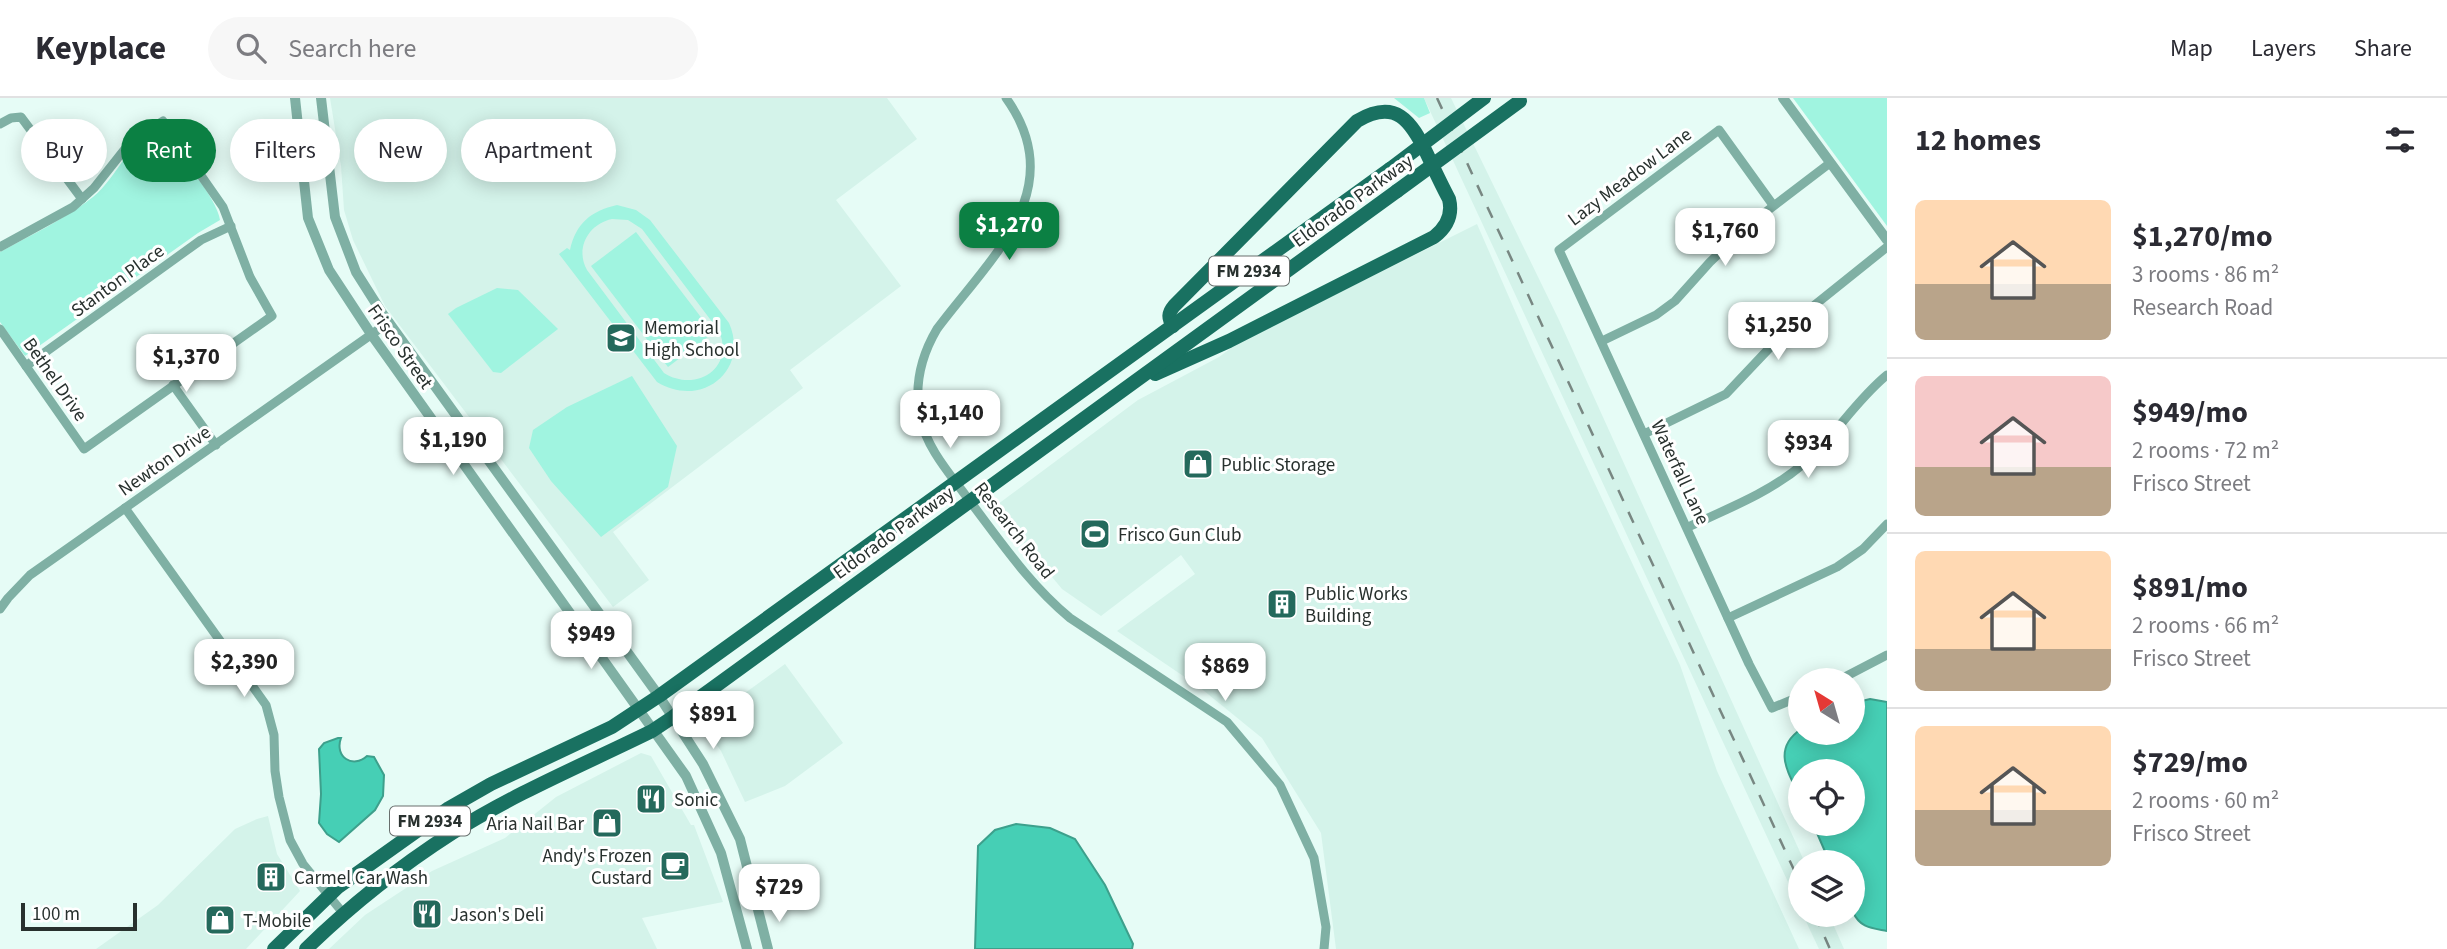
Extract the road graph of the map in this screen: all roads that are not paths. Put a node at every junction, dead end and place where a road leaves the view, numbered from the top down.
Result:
1 (295, 98) edge
2 (321, 98) edge
3 (1006, 98) edge
4 (1484, 98) edge
5 (1783, 98) edge
6 (1522, 99) edge
7 (298, 119) edge
8 (323, 119) edge
9 (0, 124) edge
10 (1830, 163) junction
11 (304, 182) edge
12 (330, 182) edge
13 (82, 199) junction
14 (1773, 205) junction
15 (231, 226) junction
16 (1887, 240) edge
17 (0, 247) edge
18 (1887, 247) edge
19 (1559, 250) joint
20 (389, 322) junction
21 (1173, 326) junction
22 (0, 329) edge
23 (371, 334) junction
24 (1602, 341) junction
25 (26, 366) junction
26 (1887, 375) edge
27 (173, 385) junction
28 (1119, 391) junction
29 (1644, 434) junction
30 (216, 445) junction
31 (500, 478) junction
32 (956, 484) junction
33 (483, 491) junction
34 (969, 500) junction
35 (125, 508) junction
36 (1887, 524) edge
37 (1688, 527) junction
38 (811, 588) junction
39 (824, 606) junction
40 (0, 609) edge
41 (1728, 618) junction
42 (1887, 655) edge
43 (1862, 668) edge
44 (659, 696) junction
45 (1788, 701) edge
46 (638, 711) junction
47 (673, 717) junction
48 (652, 731) junction
49 (491, 784) junction
50 (499, 806) junction
51 (328, 895) junction
52 (343, 914) junction
53 (274, 949) edge
54 (306, 949) edge
55 (747, 949) edge
56 (768, 949) edge
57 (1324, 949) edge

1 - 7 street, Frisco Street
2 - 8 street, Frisco Street
3 - 32 street, Research Road
4 - 21 main road, Eldorado Parkway / FM 2934, bridge
5 - 10 street
6 - 28 main road, Eldorado Parkway, bridge
9 - 13 street
10 - 14 street
10 - 16 street
11 - 23 street, Frisco Street
12 - 20 street, Frisco Street
13 - 15 street
13 - 17 street
14 - 19 street, Lazy Meadow Lane
14 - 24 street
15 - 25 street, Stanton Place
15 - 27 street
18 - 29 street
19 - 24 street, Waterfall Lane
20 - 23 street, Newton Drive
20 - 31 street, Frisco Street
21 - 28 main road
21 - 32 main road, Eldorado Parkway / FM 2934
22 - 25 street, Bethel Drive
23 - 30 street, Newton Drive
23 - 33 street, Frisco Street
24 - 29 street, Waterfall Lane
25 - 27 street, Bethel Drive
26 - 37 street
27 - 30 street
28 - 34 main road, Eldorado Parkway
29 - 37 street, Waterfall Lane
30 - 35 street, Newton Drive
31 - 33 street
31 - 44 street, Frisco Street
32 - 34 street, Research Road
32 - 38 main road, Eldorado Parkway / FM 2934
33 - 46 street, Frisco Street
34 - 39 main road, Eldorado Parkway
34 - 57 street, Research Road
35 - 40 street, Newton Drive
35 - 51 street
36 - 41 street
37 - 41 street, Waterfall Lane
38 - 39 main road
38 - 44 main road, Eldorado Parkway / FM 2934
39 - 47 main road, Eldorado Parkway
41 - 45 street, Waterfall Lane
42 - 43 street
44 - 46 main road, Eldorado Parkway / FM 2934
44 - 47 street, Frisco Street
46 - 48 street, Frisco Street
46 - 49 main road, Eldorado Parkway / FM 2934
47 - 48 main road, Eldorado Parkway
47 - 56 street, Frisco Street
48 - 50 main road, Eldorado Parkway
48 - 55 street, Frisco Street
49 - 50 main road
49 - 51 main road, Eldorado Parkway / FM 2934
50 - 52 main road, Eldorado Parkway
51 - 52 street
51 - 53 main road, Eldorado Parkway / FM 2934
52 - 54 main road, Eldorado Parkway

